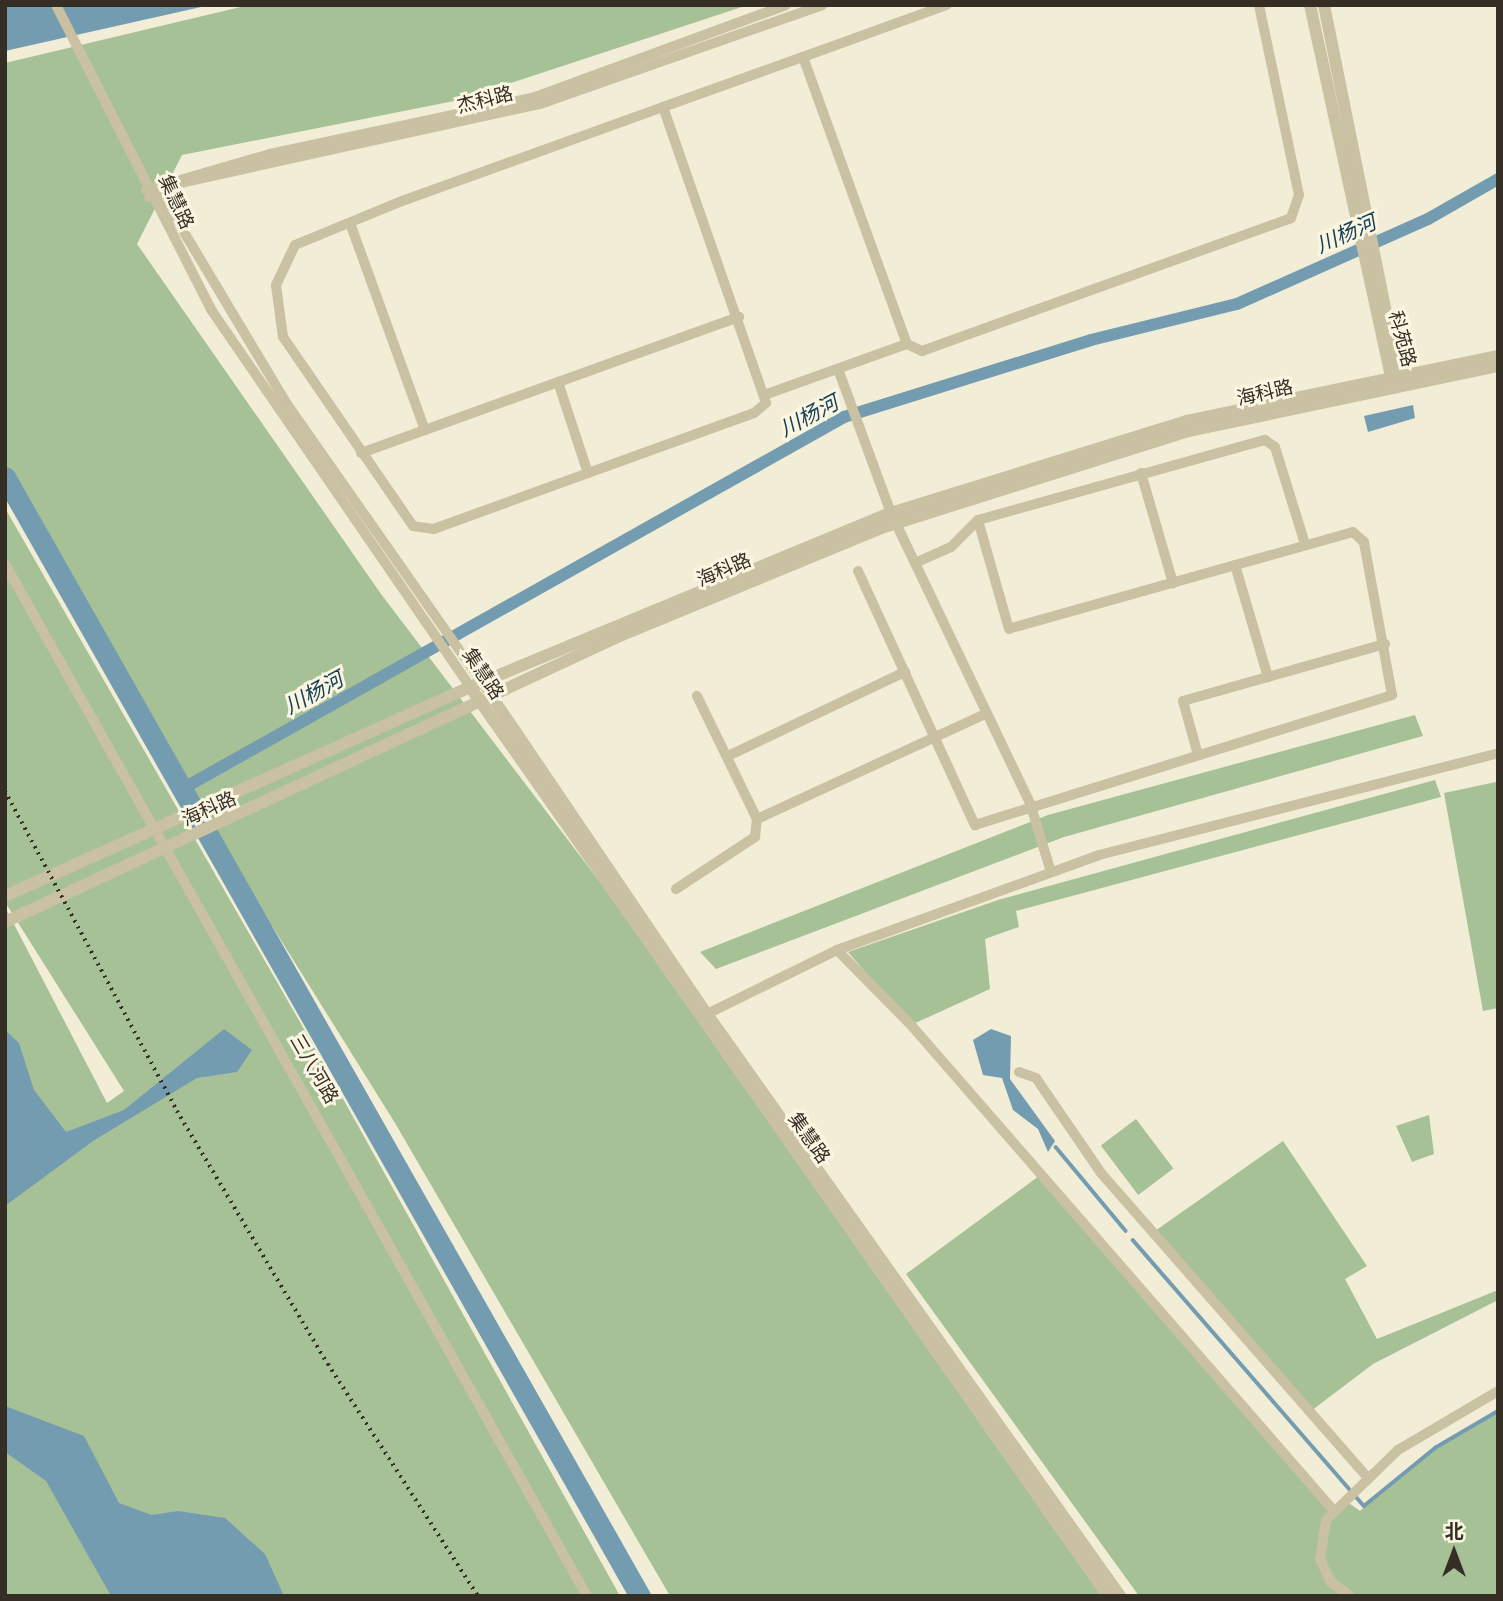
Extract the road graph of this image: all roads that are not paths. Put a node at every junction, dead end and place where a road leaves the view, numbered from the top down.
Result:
1 (57, 5) edge
2 (786, 5) edge
3 (822, 5) edge
4 (947, 5) edge
5 (1259, 5) edge
6 (1310, 5) edge
7 (1324, 5) edge
8 (803, 57) junction
9 (663, 107) junction
10 (153, 191) junction
11 (350, 223) junction
12 (739, 317) junction
13 (907, 344) junction
14 (1498, 356) edge
15 (1498, 366) edge
16 (838, 369) junction
17 (1395, 378) junction
18 (558, 382) junction
19 (768, 394) junction
20 (425, 430) junction
21 (361, 453) junction
22 (588, 473) junction
23 (1141, 473) junction
24 (894, 518) junction
25 (978, 520) junction
26 (1305, 544) junction
27 (915, 563) junction
28 (5, 564) edge
29 (1236, 565) junction
30 (858, 571) dead end
31 (1173, 583) junction
32 (1385, 644) junction
33 (905, 672) junction
34 (1268, 677) junction
35 (475, 685) junction
36 (696, 696) dead end
37 (486, 700) junction
38 (987, 713) junction
39 (935, 737) junction
40 (1498, 753) edge
41 (730, 755) junction
42 (1198, 755) junction
43 (1030, 803) junction
44 (757, 819) junction
45 (160, 829) junction
46 (170, 848) junction
47 (1051, 872) junction
48 (676, 889) dead end
49 (5, 896) edge
50 (5, 922) edge
51 (837, 950) junction
52 (707, 1014) junction
53 (1019, 1072) dead end
54 (1498, 1391) edge
55 (1367, 1477) junction
56 (1334, 1511) junction
57 (587, 1596) edge
58 (1108, 1596) edge
59 (1120, 1596) edge
60 (1350, 1596) edge

1 - 10 street, 集慧路
2 - 10 street, 杰科路
3 - 10 street, 杰科路
4 - 8 street
5 - 13 street
6 - 17 street, 科苑路
7 - 17 street, 科苑路
8 - 9 street
8 - 13 street
9 - 11 street
9 - 12 street
10 - 35 street, 集慧路
10 - 35 street, 集慧路
11 - 20 street
11 - 21 street
12 - 18 street
12 - 19 street
13 - 16 street
14 - 17 street, 海科路
15 - 17 street, 海科路
16 - 19 street
16 - 24 street
17 - 24 street, 海科路
18 - 20 street
18 - 22 street
19 - 22 street
20 - 21 street
21 - 22 street
23 - 25 street
23 - 26 street
23 - 31 street
24 - 27 street
24 - 35 street, 海科路
24 - 37 street, 海科路
25 - 27 street
25 - 31 street
26 - 29 street
26 - 32 street
27 - 38 street
28 - 45 street, 三八河路
29 - 31 street
29 - 34 street
30 - 33 street
32 - 34 street
32 - 42 street
33 - 39 street
33 - 41 street
34 - 42 street
35 - 37 street, 集慧路
35 - 45 street, 海科路
36 - 41 street
37 - 46 street, 海科路
37 - 52 street, 集慧路
37 - 58 street, 集慧路
38 - 39 street
38 - 43 street
39 - 43 street
39 - 44 street
40 - 47 street
41 - 44 street
42 - 43 street
43 - 47 street
44 - 48 street
45 - 46 street, 三八河路
45 - 49 street, 海科路
46 - 50 street, 海科路
46 - 57 street, 三八河路
47 - 51 street
51 - 52 street
51 - 56 street
52 - 59 street, 集慧路
53 - 55 street
54 - 55 street
55 - 56 street
56 - 60 street

